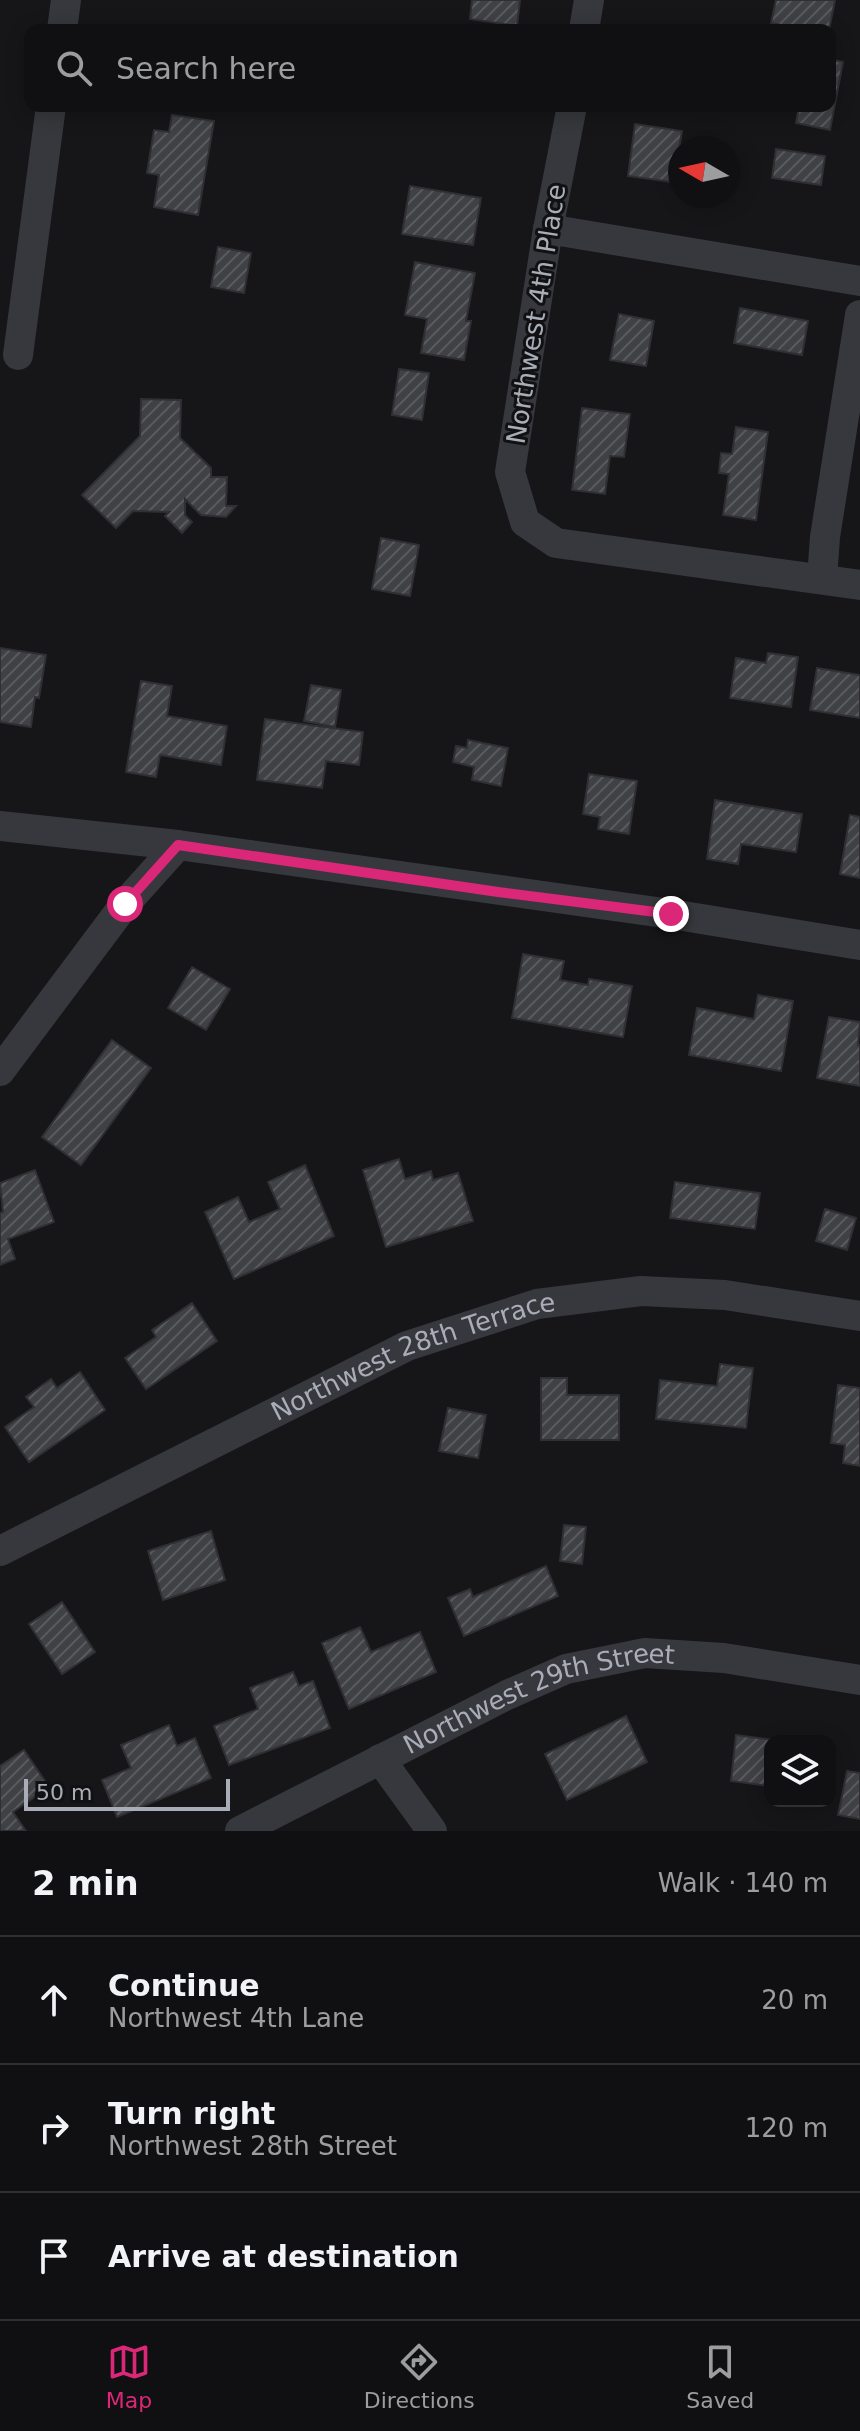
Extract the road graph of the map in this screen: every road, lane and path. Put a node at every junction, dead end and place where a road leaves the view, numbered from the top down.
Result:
1 (66, 0) edge
2 (589, 0) edge
3 (63, 24) edge
4 (585, 24) edge
5 (50, 112) edge
6 (571, 112) edge
7 (548, 229) junction
8 (860, 281) edge
9 (860, 315) edge
10 (18, 355) dead end
11 (822, 579) junction
12 (860, 585) edge
13 (0, 826) edge
14 (178, 845) junction
15 (860, 945) edge
16 (0, 1071) edge
17 (860, 1316) edge
18 (0, 1551) edge
19 (860, 1680) edge
20 (380, 1759) junction
21 (240, 1831) edge
22 (432, 1831) edge

1 - 3 street
2 - 4 street
5 - 10 street
6 - 7 street, Northwest 4th Place
7 - 8 street
7 - 11 street, Northwest 4th Place
9 - 11 street
11 - 12 street
13 - 14 street
14 - 15 street
14 - 16 street
17 - 18 street, Northwest 28th Terrace
19 - 20 street, Northwest 29th Street
20 - 21 street, Northwest 29th Street
20 - 22 street

